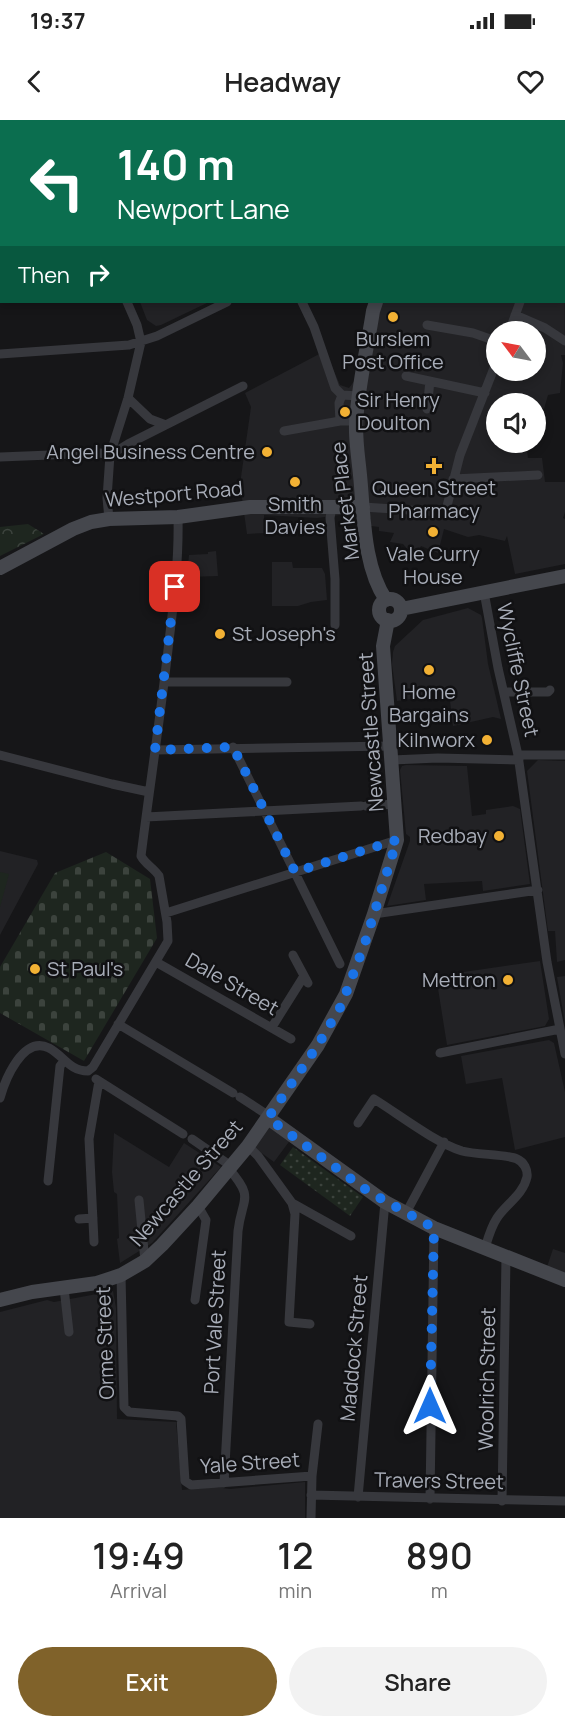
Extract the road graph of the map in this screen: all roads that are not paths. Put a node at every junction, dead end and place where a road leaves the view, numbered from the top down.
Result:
1 (127, 303) edge
2 (225, 303) edge
3 (302, 303) edge
4 (376, 303) edge
5 (519, 303) edge
6 (515, 315) junction
7 (513, 321) edge
8 (427, 325) dead end
9 (565, 328) edge
10 (486, 338) edge
11 (563, 341) edge
12 (141, 342) junction
13 (0, 354) edge
14 (406, 375) dead end
15 (430, 381) junction
16 (489, 381) edge
17 (243, 386) dead end
18 (485, 393) junction
19 (342, 395) junction
20 (359, 396) junction
21 (128, 398) junction
22 (428, 409) dead end
23 (340, 421) junction
24 (356, 421) junction
25 (166, 425) junction
26 (284, 431) dead end
27 (110, 455) junction
28 (0, 457) edge
29 (534, 472) dead end
30 (453, 479) junction
31 (332, 507) junction
32 (363, 507) junction
33 (178, 517) junction
34 (109, 519) junction
35 (0, 568) edge
36 (565, 576) edge
37 (484, 592) junction
38 (386, 600) junction
39 (401, 609) junction
40 (388, 620) junction
41 (335, 625) dead end
42 (165, 682) junction
43 (287, 682) dead end
44 (550, 690) dead end
45 (504, 692) junction
46 (233, 747) junction
47 (155, 750) junction
48 (392, 753) junction
49 (0, 755) edge
50 (565, 755) edge
51 (518, 757) junction
52 (149, 792) junction
53 (395, 804) junction
54 (264, 810) junction
55 (146, 817) junction
56 (397, 840) junction
57 (295, 872) junction
58 (538, 890) junction
59 (165, 913) junction
60 (374, 914) junction
61 (293, 955) dead end
62 (156, 962) junction
63 (340, 964) dead end
64 (118, 1024) junction
65 (272, 1027) junction
66 (560, 1029) junction
67 (291, 1039) dead end
68 (565, 1054) edge
69 (447, 1055) dead end
70 (64, 1061) junction
71 (88, 1071) junction
72 (99, 1081) junction
73 (0, 1098) edge
74 (173, 1113) dead end
75 (268, 1117) junction
76 (166, 1123) junction
77 (358, 1123) dead end
78 (444, 1142) junction
79 (248, 1146) junction
80 (230, 1168) junction
81 (48, 1181) dead end
82 (140, 1200) dead end
83 (385, 1202) junction
84 (292, 1203) junction
85 (198, 1206) junction
86 (406, 1213) junction
87 (93, 1218) junction
88 (80, 1219) dead end
89 (434, 1228) junction
90 (351, 1236) dead end
91 (94, 1242) dead end
92 (485, 1248) junction
93 (506, 1257) junction
94 (145, 1261) junction
95 (121, 1275) junction
96 (565, 1280) edge
97 (64, 1288) junction
98 (0, 1300) edge
99 (195, 1300) dead end
100 (310, 1324) dead end
101 (69, 1332) dead end
102 (318, 1424) dead end
103 (312, 1476) junction
104 (224, 1483) junction
105 (191, 1485) joint
106 (311, 1495) junction
107 (358, 1497) junction
108 (430, 1499) junction
109 (502, 1501) junction
110 (565, 1501) edge
111 (311, 1518) edge

1 - 12 street
2 - 12 street
3 - 19 street
4 - 20 main road, Market Place
5 - 6 street
6 - 7 street
6 - 11 street
8 - 10 street
9 - 11 street
12 - 13 street
12 - 21 street
14 - 15 street
15 - 18 street
15 - 22 street
16 - 18 street
17 - 25 street
18 - 30 street
19 - 20 street
19 - 23 street
20 - 24 main road, Market Place
21 - 25 street
21 - 27 street
23 - 24 street
23 - 26 street
24 - 32 main road, Market Place
25 - 27 street
27 - 28 street
27 - 34 street
29 - 30 street
30 - 32 street
31 - 32 main road, Westport Road
31 - 33 main road, Westport Road
31 - 41 street
32 - 38 main road, Market Place
33 - 34 main road, Westport Road
33 - 42 street
34 - 35 main road, Westport Road
36 - 37 main road
37 - 39 main road
37 - 45 street, Wycliffe Street
38 - 39 main road
38 - 40 main road
39 - 40 main road
40 - 48 main road, Newcastle Street
42 - 43 street
42 - 47 street
44 - 45 street
45 - 51 street, Wycliffe Street
46 - 47 street
46 - 48 street
46 - 54 street
47 - 52 street
48 - 51 street
48 - 53 main road, Newcastle Street
49 - 52 street
50 - 51 street
51 - 58 street, Wycliffe Street
52 - 55 street
53 - 54 street
53 - 56 main road, Newcastle Street
54 - 55 street
54 - 57 street
55 - 59 street
56 - 57 street
56 - 60 main road, Newcastle Street
57 - 59 street
57 - 63 street
58 - 60 street
58 - 66 street, Wycliffe Street
59 - 62 street
60 - 75 main road, Newcastle Street
61 - 65 street
62 - 64 street
62 - 65 street, Dale Street
64 - 71 street
64 - 75 street
65 - 67 street, Dale Street
66 - 68 street, Wycliffe Street
66 - 69 street
70 - 71 street
70 - 73 street
70 - 81 street
71 - 72 street
72 - 76 street
72 - 87 street
74 - 76 street
75 - 79 main road, Newcastle Street
75 - 83 main road
76 - 80 street
77 - 78 street
78 - 86 street
78 - 92 street
79 - 80 main road, Newcastle Street
79 - 84 street
80 - 85 main road, Newcastle Street
80 - 104 street, Port Vale Street
82 - 94 street
83 - 86 main road
83 - 107 street, Maddock Street
84 - 90 street
84 - 100 street
85 - 94 main road, Newcastle Street
85 - 99 street
86 - 89 main road
87 - 88 street
87 - 91 street
89 - 92 main road
89 - 108 street
92 - 93 main road
93 - 96 main road
93 - 109 street, Woolrich Street
94 - 95 main road, Newcastle Street
95 - 97 main road, Newcastle Street
95 - 105 street, Orme Street
97 - 98 main road, Newcastle Street
97 - 101 street
102 - 103 street
103 - 104 street, Yale Street
103 - 106 street
104 - 105 street, Yale Street
106 - 107 street, Travers Street
106 - 111 street
107 - 108 street, Travers Street
108 - 109 street, Travers Street
109 - 110 street, Travers Street

